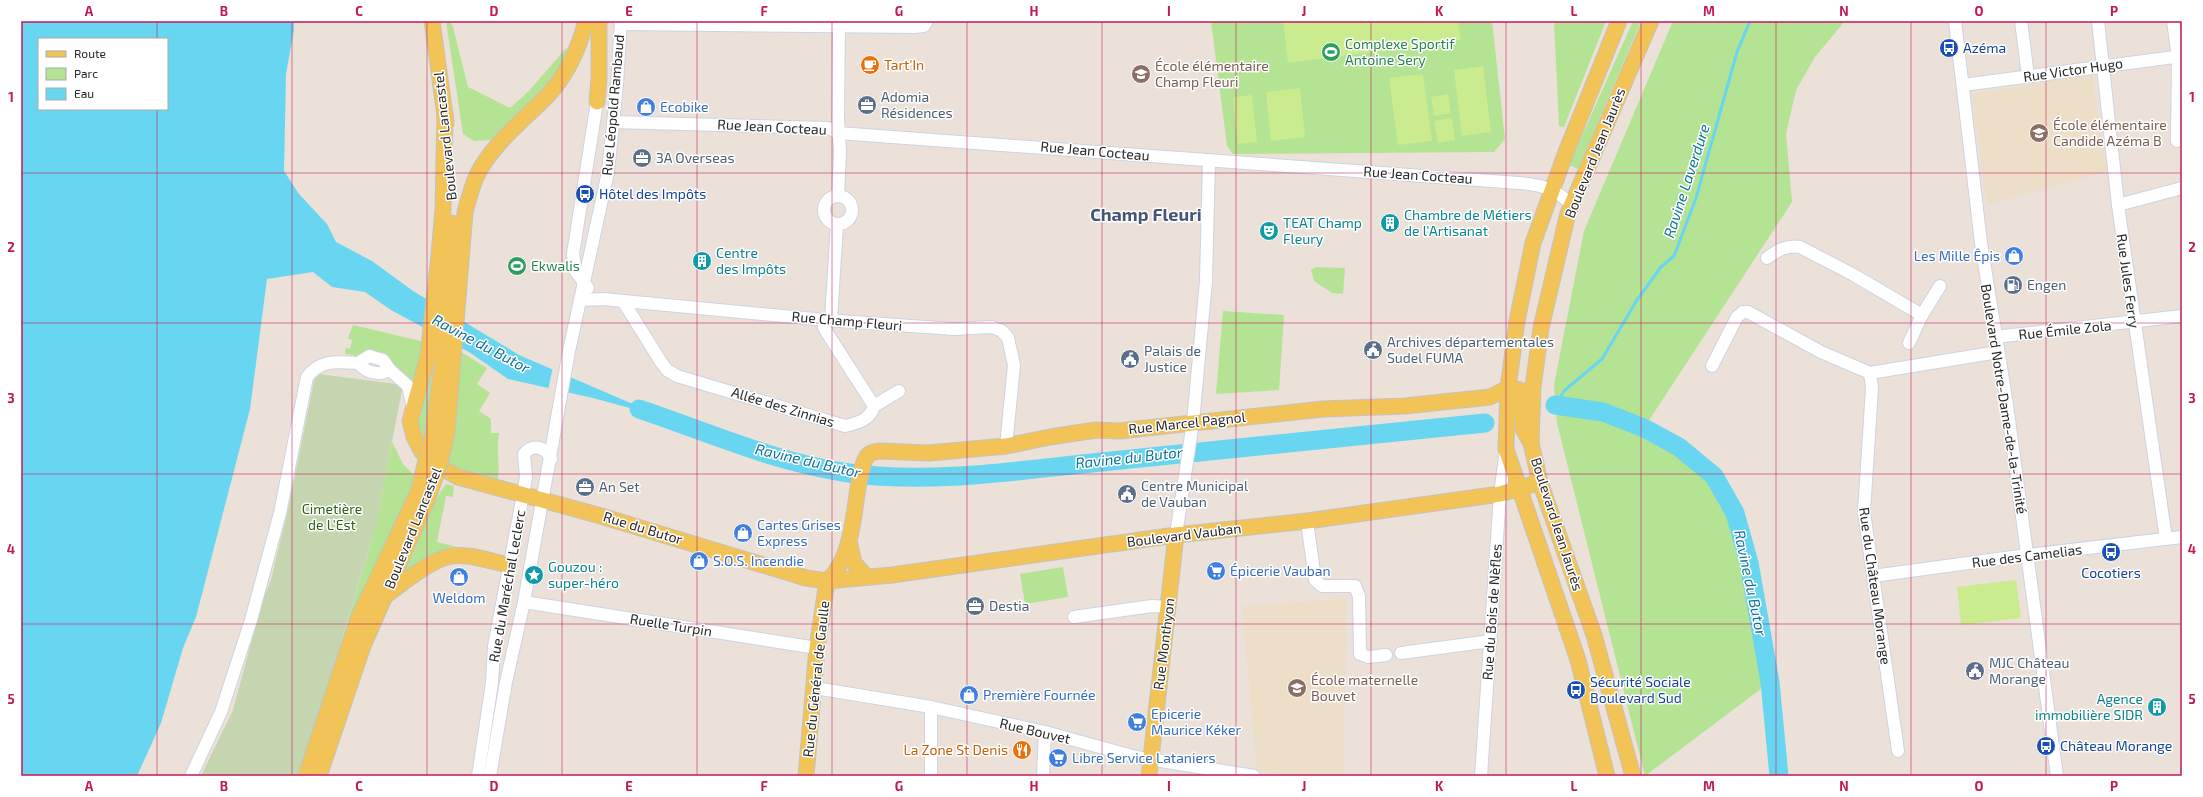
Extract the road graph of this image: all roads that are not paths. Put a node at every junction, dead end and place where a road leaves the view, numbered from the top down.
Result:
1 (432, 21) edge
2 (586, 21) edge
3 (599, 21) edge
4 (927, 21) edge
5 (1619, 21) edge
6 (1651, 21) edge
7 (1955, 21) edge
8 (2021, 21) edge
9 (2098, 21) edge
10 (2173, 21) edge
11 (621, 23) edge
12 (839, 24) edge
13 (2180, 57) edge
14 (2102, 66) junction
15 (2028, 76) junction
16 (1963, 85) junction
17 (597, 102) joint
18 (613, 122) junction
19 (838, 133) junction
20 (2177, 141) dead end
21 (1209, 160) junction
22 (2182, 188) edge
23 (1552, 190) junction
24 (838, 196) junction
25 (1571, 204) junction
26 (2118, 205) junction
27 (837, 224) junction
28 (450, 258) junction
29 (1767, 258) dead end
30 (584, 283) junction
31 (1940, 286) dead end
32 (603, 299) junction
33 (580, 300) junction
34 (623, 301) junction
35 (1922, 315) junction
36 (2182, 316) edge
37 (828, 320) junction
38 (2134, 323) junction
39 (1995, 337) junction
40 (1909, 343) dead end
41 (1998, 352) junction
42 (1712, 366) dead end
43 (1870, 373) junction
44 (1508, 388) junction
45 (899, 391) dead end
46 (874, 406) junction
47 (413, 408) junction
48 (1010, 417) junction
49 (557, 419) joint
50 (1192, 427) junction
51 (440, 433) junction
52 (1022, 443) junction
53 (1531, 443) junction
54 (1006, 446) junction
55 (1506, 448) junction
56 (866, 458) joint
57 (550, 459) junction
58 (1540, 482) junction
59 (1519, 488) junction
60 (524, 494) junction
61 (1500, 494) junction
62 (423, 496) junction
63 (542, 499) junction
64 (1307, 521) junction
65 (1176, 535) junction
66 (2182, 537) edge
67 (2166, 539) junction
68 (849, 541) junction
69 (2027, 555) junction
70 (530, 562) junction
71 (509, 565) junction
72 (1873, 576) junction
73 (867, 577) junction
74 (827, 581) junction
75 (385, 597) junction
76 (524, 602) junction
77 (1169, 607) junction
78 (1074, 617) dead end
79 (1491, 641) junction
80 (817, 648) junction
81 (1401, 653) dead end
82 (1386, 655) dead end
83 (815, 688) junction
84 (931, 707) junction
85 (1045, 732) junction
86 (1898, 751) dead end
87 (1151, 759) junction
88 (191, 776) edge
89 (306, 776) edge
90 (319, 776) edge
91 (478, 776) edge
92 (490, 776) edge
93 (806, 776) edge
94 (931, 776) edge
95 (1043, 776) edge
96 (1149, 776) edge
97 (1254, 776) edge
98 (1480, 776) edge
99 (1607, 776) edge
100 (1633, 776) edge
101 (2057, 776) edge

1 - 28 main road, Boulevard Lancastel
2 - 28 main road, Boulevard Lancastel
3 - 17 main road
4 - 12 street
5 - 23 main road, Boulevard Jean Jaurès
6 - 25 main road, Boulevard Jean Jaurès
7 - 16 street, Boulevard Notre-Dame-de-la-Trinité
8 - 15 street
9 - 14 street, Rue Jules Ferry
10 - 13 street
11 - 12 street
11 - 18 street, Rue Léopold Rambaud
12 - 19 street
13 - 14 street, Rue Victor Hugo
13 - 20 street
14 - 15 street, Rue Victor Hugo
14 - 26 street, Rue Jules Ferry
15 - 16 street, Rue Victor Hugo
16 - 39 street, Boulevard Notre-Dame-de-la-Trinité
17 - 30 street, Rue Léopold Rambaud
18 - 19 street, Rue Jean Cocteau
18 - 30 street, Rue Léopold Rambaud
19 - 21 street, Rue Jean Cocteau
19 - 24 street
21 - 23 street, Rue Jean Cocteau
21 - 50 street
22 - 26 street
23 - 25 street, Rue Jean Cocteau
23 - 44 main road, Boulevard Jean Jaurès
24 - 27 street
24 - 27 street
25 - 53 main road, Boulevard Jean Jaurès
26 - 38 street, Rue Jules Ferry
27 - 37 street
28 - 47 main road, Rue du Butor
28 - 51 main road, Boulevard Lancastel
28 - 51 main road, Boulevard Lancastel
29 - 35 street
30 - 32 street
30 - 33 street, Rue Léopold Rambaud
31 - 35 street
32 - 33 street, Rue Champ Fleuri
32 - 34 street, Rue Champ Fleuri
33 - 49 street, Rue Léopold Rambaud
34 - 37 street, Rue Champ Fleuri
34 - 46 street, Allée des Zinnias
35 - 40 street
36 - 38 street, Rue Émile Zola
37 - 46 street
37 - 48 street, Rue Champ Fleuri
38 - 39 street, Rue Émile Zola
38 - 67 street, Rue Jules Ferry
39 - 41 street, Boulevard Notre-Dame-de-la-Trinité
41 - 43 street
41 - 69 street, Boulevard Notre-Dame-de-la-Trinité
42 - 43 street
43 - 72 street, Rue du Château Morange
44 - 50 main road, Rue Marcel Pagnol
44 - 53 main road
44 - 55 main road, Boulevard Jean Jaurès
45 - 46 street, Allée des Zinnias
47 - 60 main road, Rue du Butor
47 - 88 street
48 - 52 street, Rue Champ Fleuri
48 - 54 street, Rue Champ Fleuri
49 - 57 street, Rue du Maréchal Leclerc
50 - 52 main road, Rue Marcel Pagnol
50 - 65 street
51 - 62 main road, Boulevard Lancastel, bridge
52 - 54 main road, Rue Marcel Pagnol
53 - 58 main road, Boulevard Jean Jaurès
54 - 56 main road, Rue Marcel Pagnol
55 - 59 main road, Boulevard Jean Jaurès
55 - 61 street, Rue du Bois de Nèfles
56 - 68 main road, Rue du Général de Gaulle
57 - 60 street, Rue du Maréchal Leclerc
57 - 63 street, Rue du Maréchal Leclerc
58 - 59 main road, Boulevard Vauban
58 - 100 main road, Boulevard Jean Jaurès
59 - 61 main road, Boulevard Vauban
59 - 99 main road, Boulevard Jean Jaurès
60 - 63 main road, Rue du Butor
60 - 71 street, Rue du Maréchal Leclerc
61 - 64 main road, Boulevard Vauban
61 - 79 street, Rue du Bois de Nèfles
62 - 75 main road, Boulevard Lancastel
62 - 89 main road, Boulevard Lancastel
63 - 70 street, Rue du Maréchal Leclerc
63 - 74 main road, Rue du Butor
64 - 65 main road, Boulevard Vauban
64 - 82 street
65 - 73 main road, Boulevard Vauban
65 - 77 main road, Rue Monthyon
66 - 67 street, Rue des Camelias
67 - 69 street, Rue des Camelias
68 - 73 main road, Rue du Général de Gaulle
68 - 74 main road, Rue du Général de Gaulle
69 - 72 street, Rue des Camelias
69 - 101 street, Boulevard Notre-Dame-de-la-Trinité
70 - 71 street
70 - 76 street, Rue du Maréchal Leclerc
71 - 75 main road
71 - 91 street, Rue du Maréchal Leclerc
72 - 86 street, Rue du Château Morange
73 - 74 main road, Boulevard Vauban
74 - 80 main road, Rue du Général de Gaulle
75 - 90 main road, Boulevard Lancastel
76 - 80 street, Ruelle Turpin
76 - 92 street, Rue du Maréchal Leclerc
77 - 78 street
77 - 87 main road, Rue Monthyon
79 - 81 street
79 - 98 street, Rue du Bois de Nèfles
80 - 83 main road, Rue du Général de Gaulle
83 - 84 street, Rue Bouvet
83 - 93 main road, Rue du Général de Gaulle
84 - 85 street, Rue Bouvet
84 - 94 street
85 - 87 street, Rue Bouvet
85 - 95 street
87 - 96 main road, Rue Monthyon
87 - 97 street, Rue Bouvet

